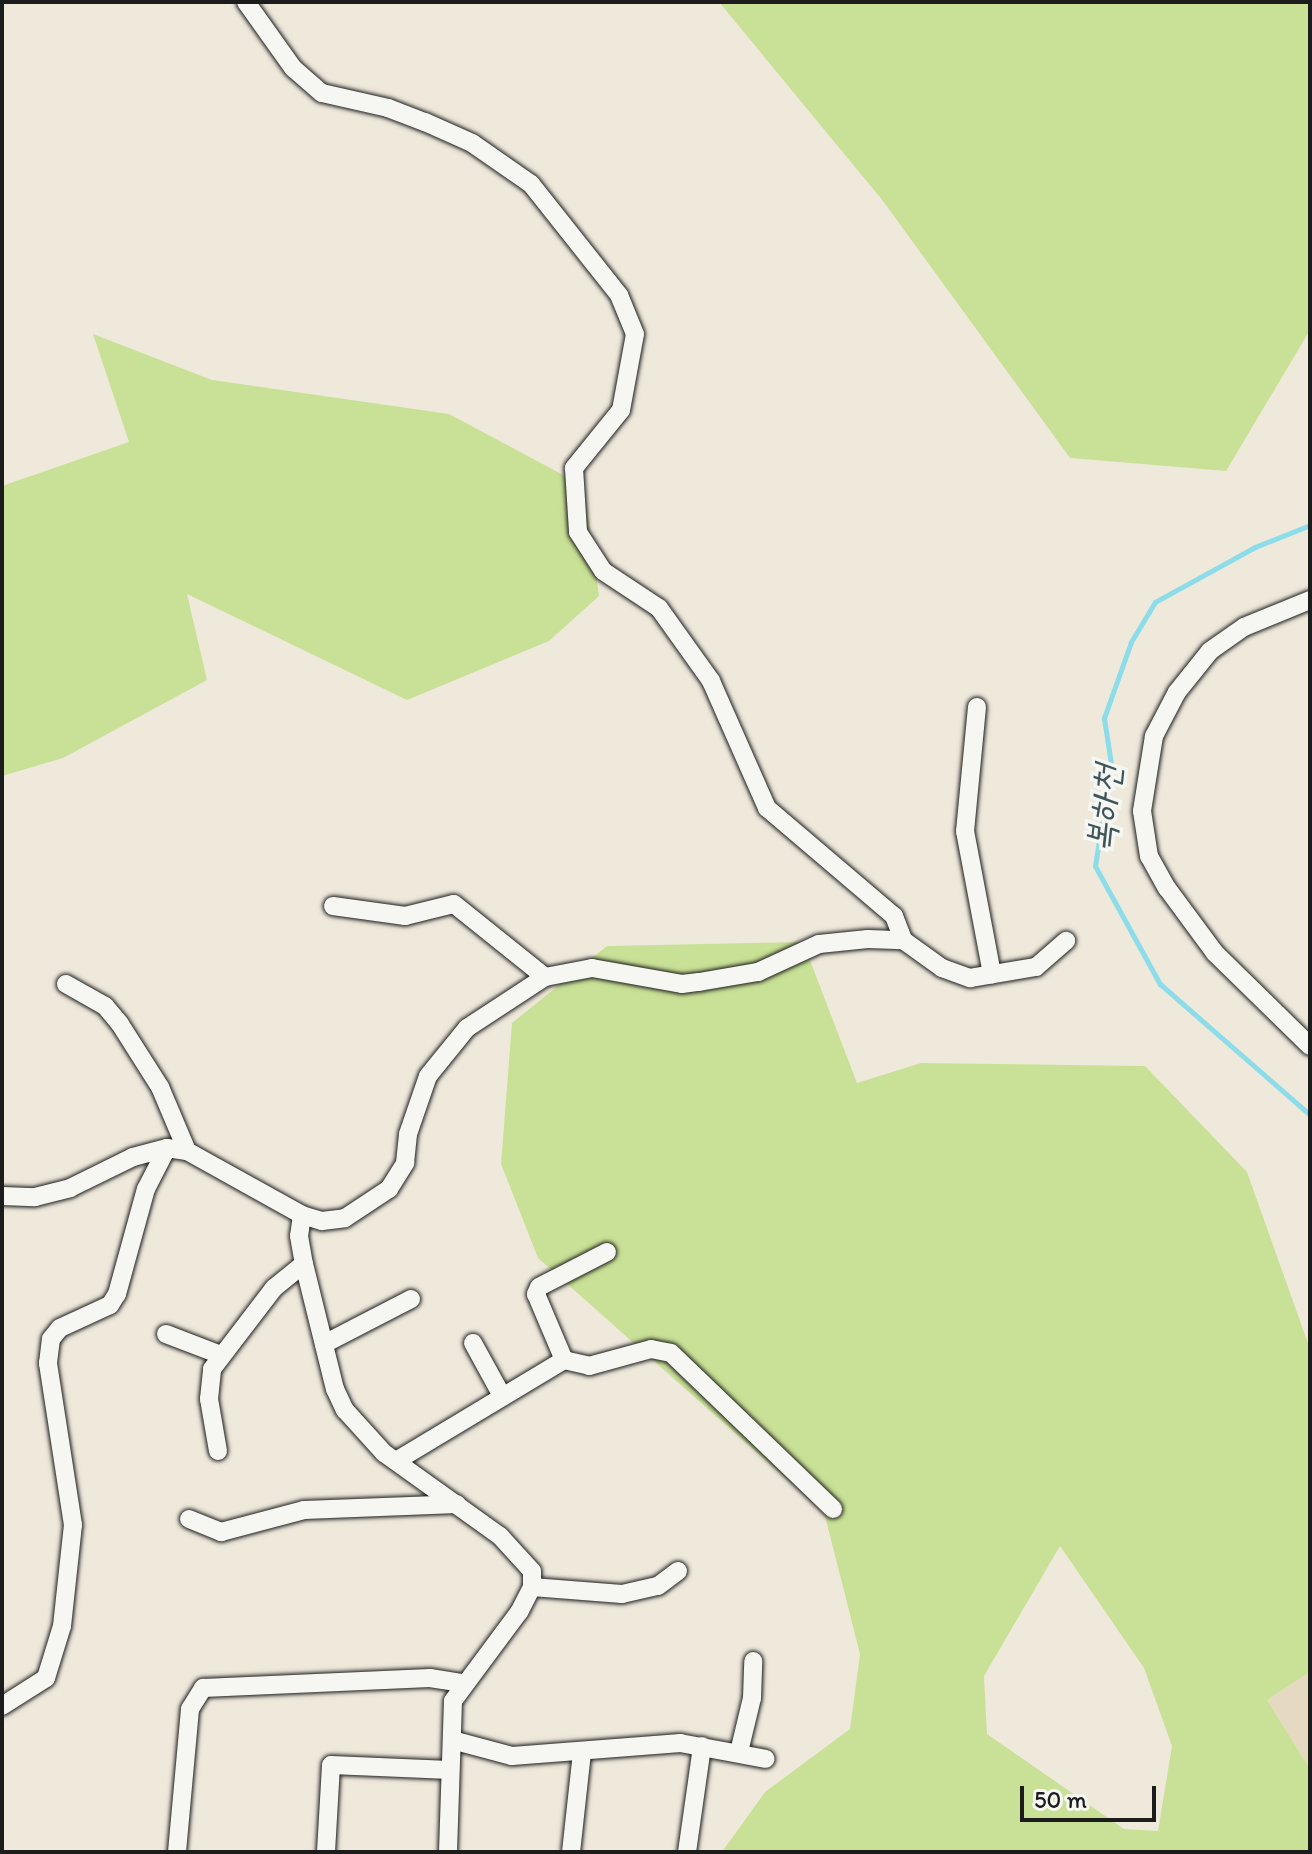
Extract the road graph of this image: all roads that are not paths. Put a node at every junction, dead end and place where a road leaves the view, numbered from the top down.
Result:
1 (246, 2) edge
2 (1310, 600) edge
3 (977, 707) dead end
4 (333, 906) dead end
5 (903, 940) junction
6 (1066, 941) dead end
7 (992, 974) junction
8 (545, 977) junction
9 (66, 984) dead end
10 (1310, 1046) edge
11 (167, 1148) junction
12 (187, 1151) junction
13 (2, 1196) edge
14 (302, 1215) junction
15 (607, 1252) dead end
16 (304, 1264) junction
17 (411, 1299) dead end
18 (166, 1334) dead end
19 (473, 1343) dead end
20 (324, 1344) junction
21 (221, 1355) junction
22 (564, 1360) junction
23 (501, 1394) junction
24 (218, 1451) dead end
25 (396, 1461) junction
26 (457, 1504) junction
27 (833, 1509) dead end
28 (189, 1519) dead end
29 (678, 1571) dead end
30 (532, 1587) junction
31 (753, 1661) dead end
32 (463, 1683) junction
33 (2, 1706) edge
34 (452, 1740) junction
35 (702, 1746) junction
36 (739, 1752) junction
37 (582, 1753) junction
38 (766, 1759) dead end
39 (450, 1770) junction
40 (177, 1852) edge
41 (326, 1852) edge
42 (448, 1852) edge
43 (571, 1852) edge
44 (687, 1852) edge

1 - 5 street
2 - 10 street
3 - 7 street
4 - 8 street
5 - 7 street
5 - 8 street
6 - 7 street
8 - 14 street
9 - 12 street
11 - 12 street
11 - 13 street
11 - 33 street
12 - 14 street
14 - 16 street
15 - 22 street
16 - 20 street
16 - 21 street
17 - 20 street
18 - 21 street
19 - 23 street
20 - 25 street
21 - 24 street
22 - 23 street
22 - 27 street
23 - 25 street
25 - 26 street
26 - 28 street
26 - 30 street
29 - 30 street
30 - 32 street
31 - 36 street
32 - 34 street
32 - 40 street
34 - 37 street
34 - 39 street
35 - 36 street
35 - 37 street
35 - 44 street
36 - 38 street
37 - 43 street
39 - 41 street
39 - 42 street

